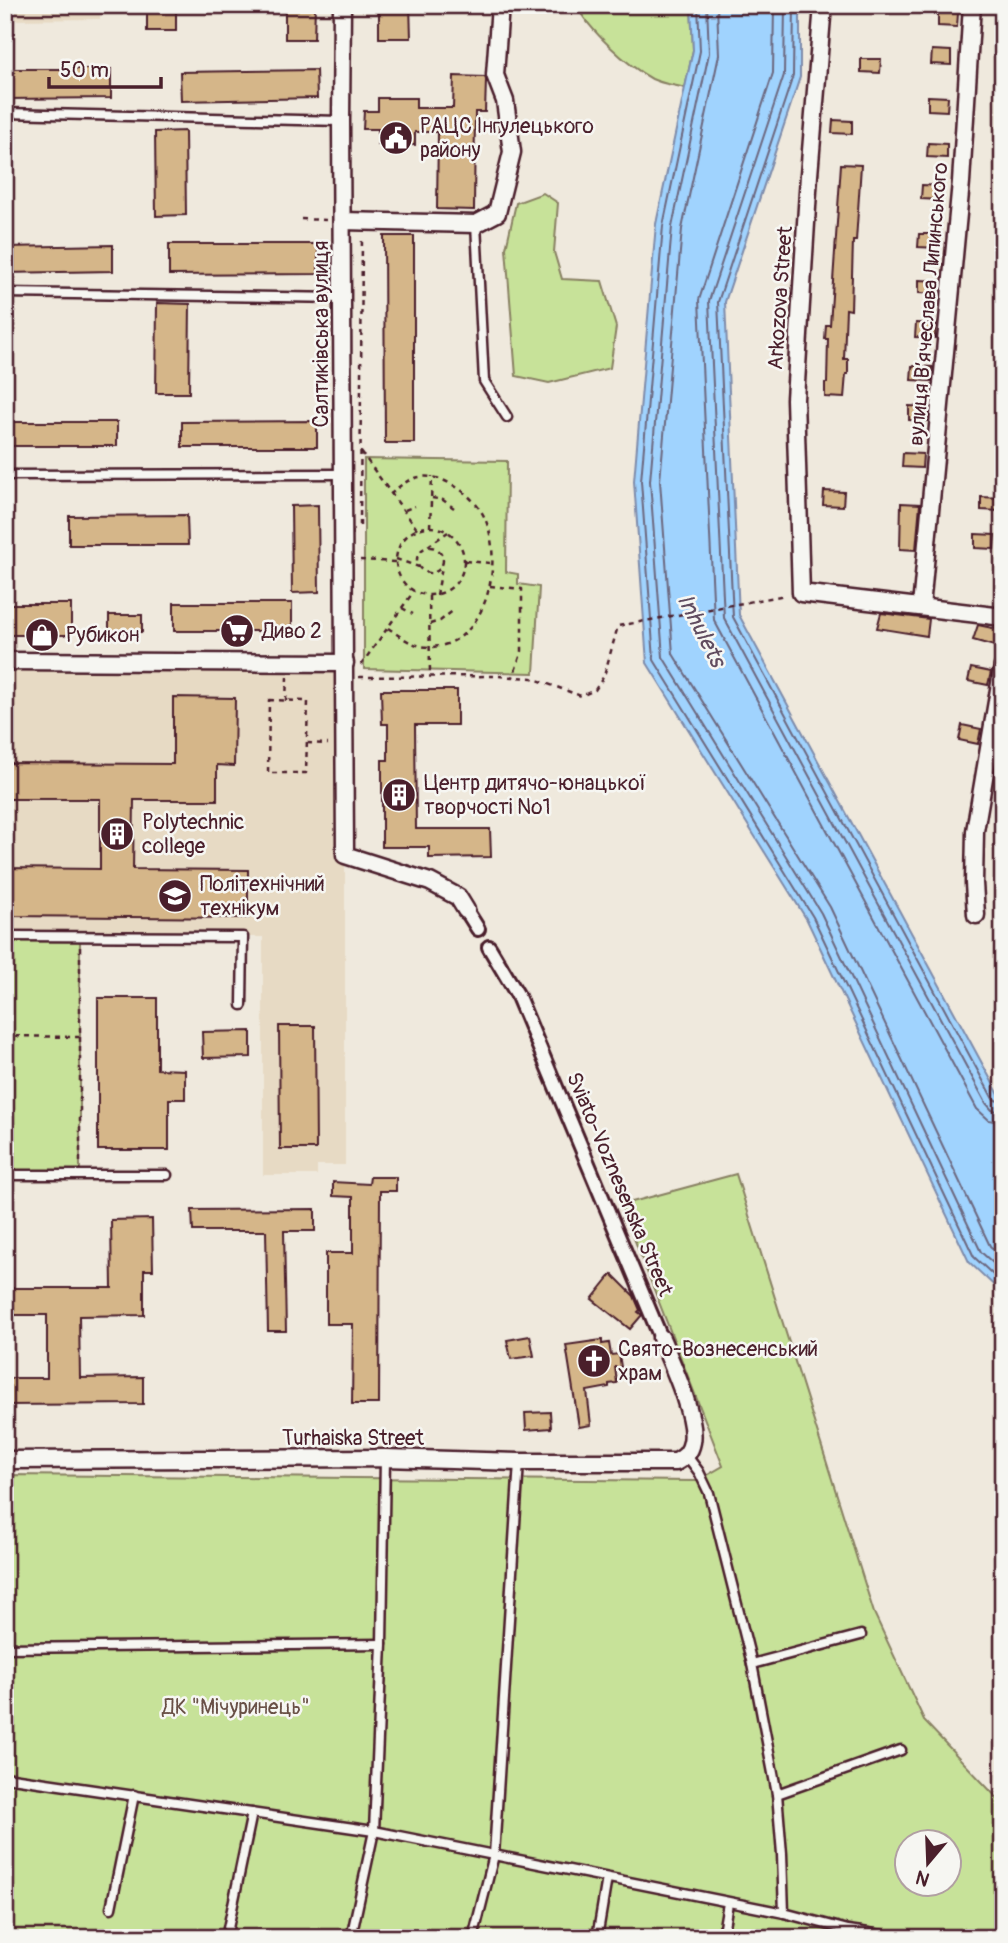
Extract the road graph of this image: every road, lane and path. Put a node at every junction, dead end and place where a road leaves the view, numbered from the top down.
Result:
1 (342, 5) edge
2 (500, 5) edge
3 (823, 5) edge
4 (972, 5) edge
5 (5, 113) edge
6 (341, 121) junction
7 (301, 219) dead end
8 (342, 221) junction
9 (362, 221) junction
10 (476, 224) junction
11 (5, 293) edge
12 (342, 298) junction
13 (507, 417) dead end
14 (360, 452) junction
15 (342, 474) junction
16 (5, 475) edge
17 (432, 476) junction
18 (391, 494) junction
19 (431, 498) junction
20 (415, 506) dead end
21 (454, 508) dead end
22 (404, 510) junction
23 (429, 527) junction
24 (417, 529) junction
25 (448, 532) junction
26 (360, 533) dead end
27 (428, 547) junction
28 (360, 560) dead end
29 (396, 560) junction
30 (465, 561) junction
31 (491, 563) junction
32 (419, 567) junction
33 (442, 567) junction
34 (490, 586) junction
35 (414, 591) junction
36 (802, 593) junction
37 (437, 595) junction
38 (429, 596) junction
39 (921, 607) junction
40 (402, 608) junction
41 (455, 608) dead end
42 (413, 614) dead end
43 (1003, 617) edge
44 (430, 624) junction
45 (388, 628) junction
46 (430, 647) junction
47 (360, 653) dead end
48 (5, 661) edge
49 (287, 663) junction
50 (1003, 666) edge
51 (345, 670) junction
52 (430, 676) junction
53 (513, 677) junction
54 (286, 701) junction
55 (307, 743) junction
56 (345, 745) junction
57 (466, 910) joint
58 (976, 915) dead end
59 (478, 929) dead end
60 (5, 936) edge
61 (80, 937) junction
62 (489, 947) dead end
63 (242, 1005) dead end
64 (5, 1036) edge
65 (80, 1037) junction
66 (5, 1175) edge
67 (80, 1175) junction
68 (167, 1175) dead end
69 (661, 1338) joint
70 (690, 1450) junction
71 (385, 1458) junction
72 (5, 1460) edge
73 (519, 1462) junction
74 (861, 1635) dead end
75 (382, 1644) junction
76 (5, 1648) edge
77 (752, 1664) junction
78 (901, 1750) dead end
79 (5, 1777) edge
80 (777, 1794) junction
81 (134, 1795) junction
82 (252, 1813) junction
83 (374, 1831) junction
84 (494, 1855) junction
85 (607, 1878) junction
86 (728, 1903) junction
87 (111, 1908) dead end
88 (784, 1913) junction
89 (848, 1934) edge
90 (226, 1938) edge
91 (351, 1938) edge
92 (473, 1938) edge
93 (597, 1938) edge
94 (722, 1938) edge
95 (903, 1938) edge

1 - 6 street, Салтиківська вулиця
2 - 10 street
3 - 36 street, Arkozova Street
4 - 39 street, вулиця В’ячеслава Липинського
5 - 6 lane
6 - 8 street, Салтиківська вулиця
7 - 8 path
8 - 9 street
8 - 12 street, Салтиківська вулиця
9 - 10 street
9 - 14 path
10 - 13 lane
11 - 12 lane
12 - 15 street, Салтиківська вулиця
14 - 18 path
14 - 26 path
15 - 16 lane
15 - 51 street, Салтиківська вулиця
17 - 18 path
17 - 19 path
17 - 31 path
18 - 22 path
19 - 21 path
19 - 23 path
20 - 22 path
22 - 24 path
23 - 24 path
23 - 25 path
24 - 29 path
25 - 27 path
25 - 30 path
27 - 32 path
27 - 33 path
28 - 29 path
29 - 32 path
29 - 35 path
30 - 31 path
30 - 37 path
31 - 34 path
32 - 33 path
33 - 37 path
34 - 46 path
34 - 53 path
35 - 38 path
35 - 40 path
36 - 39 street
36 - 53 path
37 - 38 path
38 - 44 path
39 - 43 street
40 - 42 path
40 - 45 path
41 - 44 path
44 - 46 path
45 - 46 path
45 - 47 path
46 - 52 path
48 - 49 street
49 - 51 street
49 - 54 path
50 - 58 street
51 - 52 path
51 - 56 street
52 - 53 path
54 - 55 path
54 - 55 path
55 - 56 path
56 - 57 street
57 - 59 street
60 - 61 lane
61 - 63 lane
61 - 65 path
62 - 69 street, Sviato-Voznesenska Street
64 - 65 path
65 - 67 path
66 - 67 lane
67 - 68 lane
69 - 70 street, Sviato-Voznesenska Street
70 - 73 street, Turhaiska Street
70 - 77 lane
71 - 72 street, Turhaiska Street
71 - 73 street, Turhaiska Street
71 - 75 lane
73 - 84 lane
74 - 77 lane
75 - 76 lane
75 - 83 lane
77 - 80 lane
78 - 80 lane
79 - 81 lane
80 - 88 lane
81 - 82 lane
81 - 87 lane
82 - 83 lane
82 - 90 lane
83 - 84 lane
83 - 91 lane
84 - 85 lane
84 - 92 lane
85 - 86 lane
85 - 93 lane
86 - 88 lane
86 - 94 lane
88 - 89 lane
89 - 95 lane

